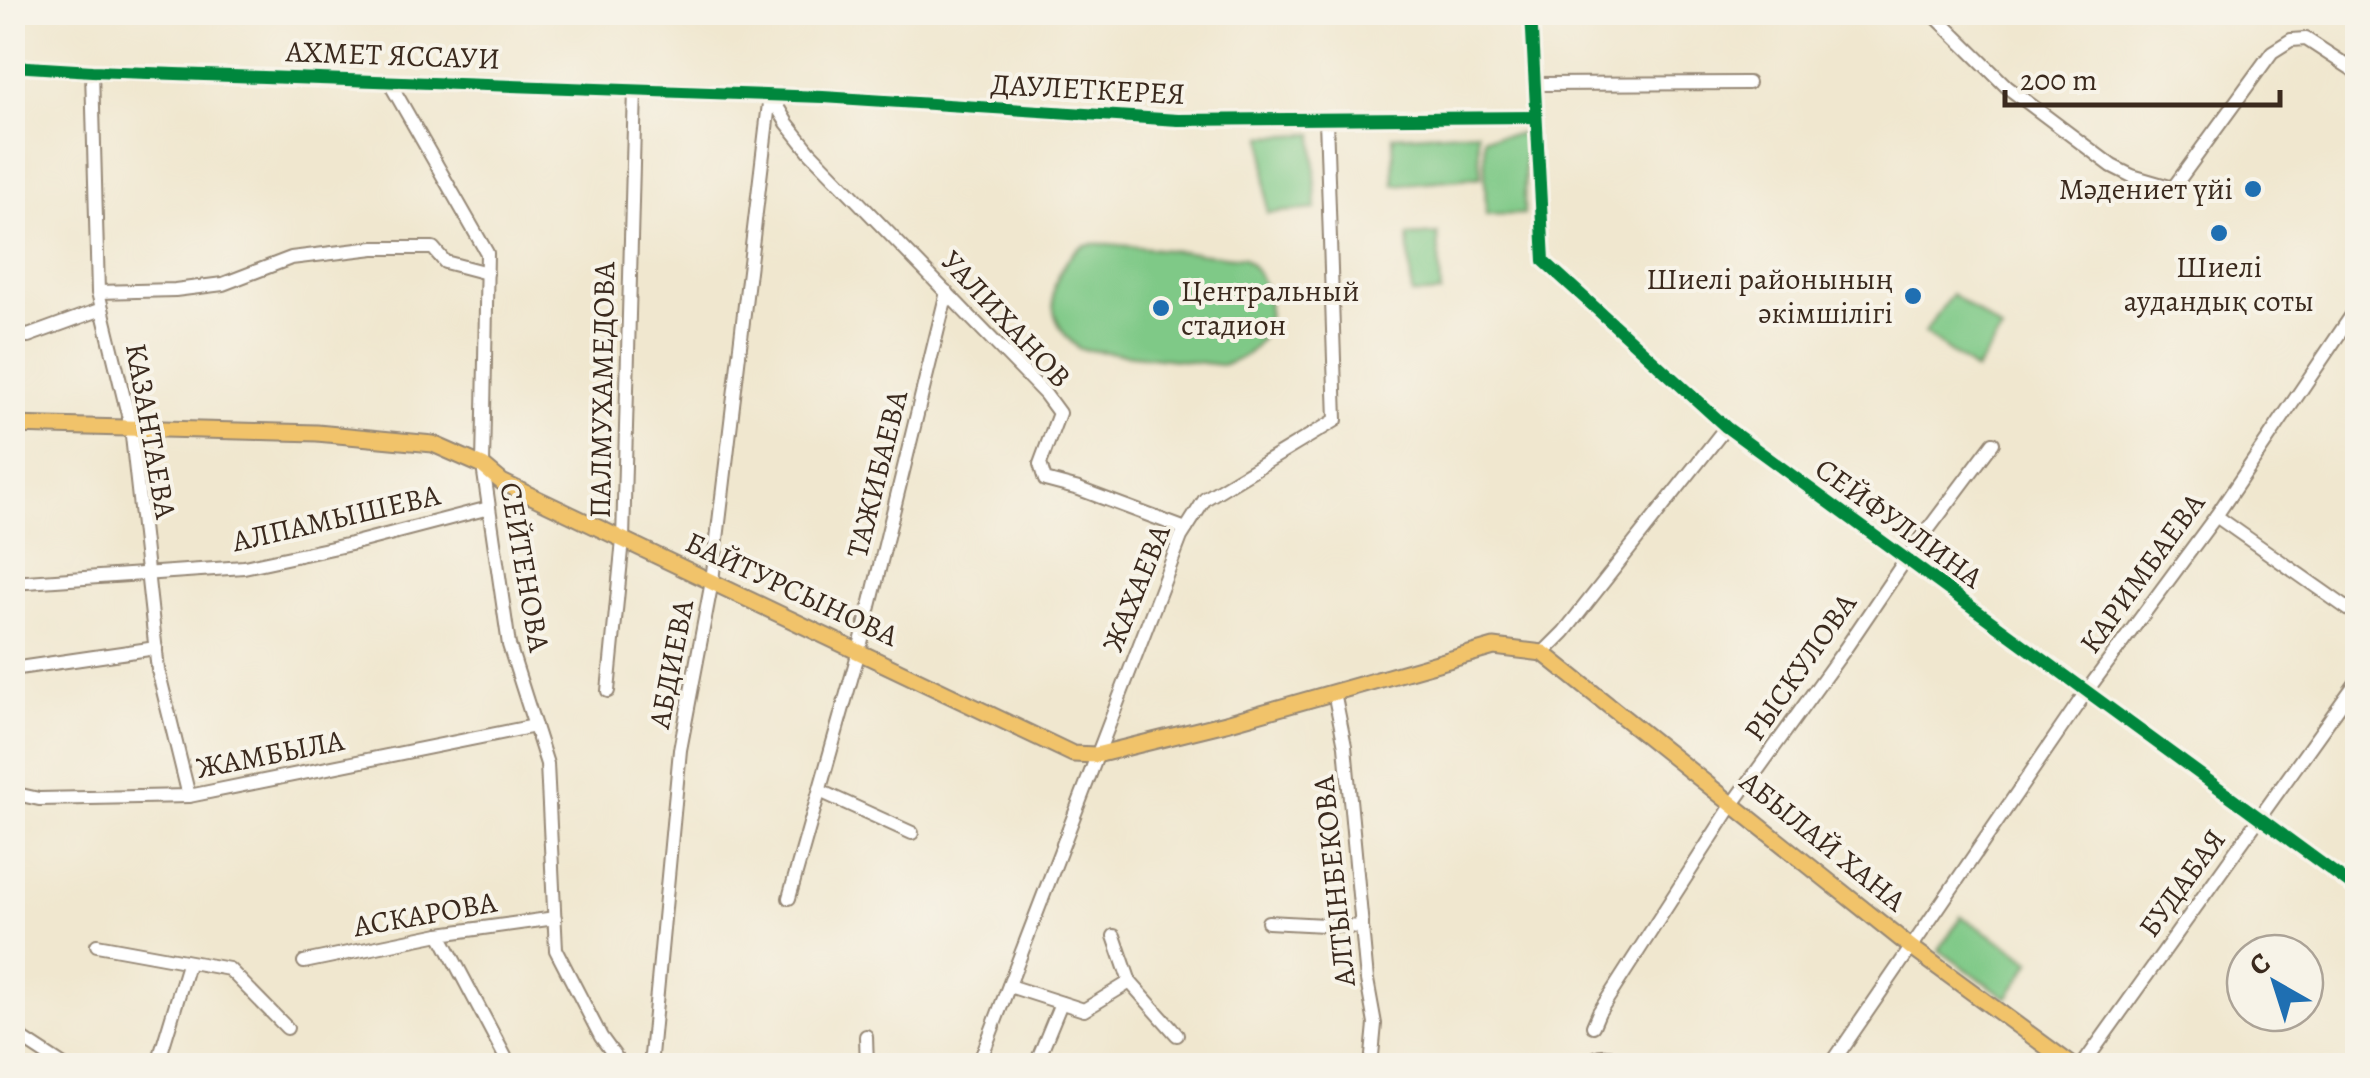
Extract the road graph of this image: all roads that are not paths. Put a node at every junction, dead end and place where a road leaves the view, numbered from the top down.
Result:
1 (1531, 12) edge
2 (1931, 12) edge
3 (12, 66) edge
4 (92, 71) junction
5 (2358, 73) edge
6 (388, 80) junction
7 (1748, 82) dead end
8 (1534, 84) junction
9 (532, 85) joint
10 (634, 89) junction
11 (770, 95) junction
12 (1536, 118) junction
13 (1326, 119) junction
14 (487, 273) junction
15 (98, 292) junction
16 (947, 292) junction
17 (2358, 306) edge
18 (102, 309) junction
19 (12, 332) edge
20 (12, 425) edge
21 (131, 427) junction
22 (1726, 427) junction
23 (1994, 443) dead end
24 (483, 466) junction
25 (489, 508) junction
26 (2216, 516) junction
27 (1186, 529) junction
28 (623, 540) junction
29 (1906, 559) junction
30 (148, 572) junction
31 (712, 580) junction
32 (12, 582) edge
33 (2358, 616) edge
34 (156, 648) junction
35 (859, 651) junction
36 (1542, 652) junction
37 (12, 669) edge
38 (2358, 680) edge
39 (608, 691) dead end
40 (1334, 692) junction
41 (2086, 692) junction
42 (535, 726) junction
43 (1096, 756) junction
44 (822, 792) junction
45 (12, 793) edge
46 (189, 796) junction
47 (1732, 804) junction
48 (2259, 818) junction
49 (912, 832) dead end
50 (2358, 890) edge
51 (790, 898) dead end
52 (555, 918) junction
53 (1268, 922) dead end
54 (1362, 927) junction
55 (440, 934) junction
56 (1114, 936) dead end
57 (97, 945) dead end
58 (1912, 948) junction
59 (304, 962) dead end
60 (188, 964) junction
61 (1130, 982) junction
62 (1008, 986) junction
63 (1061, 1003) junction
64 (1594, 1026) dead end
65 (287, 1028) dead end
66 (12, 1032) edge
67 (866, 1036) dead end
68 (1177, 1036) dead end
69 (1588, 1063) edge
70 (64, 1066) edge
71 (157, 1066) edge
72 (510, 1066) edge
73 (622, 1066) edge
74 (650, 1066) edge
75 (867, 1066) edge
76 (978, 1066) edge
77 (1035, 1066) edge
78 (1371, 1066) edge
79 (1631, 1066) edge
80 (1830, 1066) edge
81 (2074, 1066) edge
82 (2082, 1066) edge

1 - 8 street
2 - 5 street
3 - 4 street, АХМЕТ ЯССАУИ
4 - 6 street, АХМЕТ ЯССАУИ
4 - 15 street, КАЗАНТАЕВА
6 - 9 street, АХМЕТ ЯССАУИ
6 - 14 street, СЕЙТЕНОВА
7 - 8 street
8 - 12 street
9 - 10 street, ДАУЛЕТКЕРЕЯ
10 - 11 street, ДАУЛЕТКЕРЕЯ
10 - 28 street, ПАЛМУХАМЕДОВА
11 - 13 street, ДАУЛЕТКЕРЕЯ
11 - 16 street, УАЛИХАНОВ
11 - 31 street, АБДИЕВА
12 - 13 street, ДАУЛЕТКЕРЕЯ
12 - 22 street, СЕЙФУЛЛИНА
13 - 27 street, ЖАХАЕВА
14 - 15 street
14 - 24 street, СЕЙТЕНОВА
15 - 18 street, КАЗАНТАЕВА
16 - 27 street, УАЛИХАНОВ
16 - 35 street, ТАЖИБАЕВА
17 - 26 street, КАРИМБАЕВА
18 - 19 street
18 - 21 street, КАЗАНТАЕВА
20 - 21 main road, БАЙТУРСЫНОВА
21 - 24 main road, БАЙТУРСЫНОВА
21 - 30 street, КАЗАНТАЕВА
22 - 29 street, СЕЙФУЛЛИНА
22 - 36 street
23 - 29 street, РЫСКУЛОВА
24 - 25 street, СЕЙТЕНОВА
24 - 28 main road, БАЙТУРСЫНОВА
25 - 30 street, АЛПАМЫШЕВА
25 - 42 street, СЕЙТЕНОВА
26 - 33 street
26 - 41 street, КАРИМБАЕВА
27 - 43 street, ЖАХАЕВА
28 - 31 main road, БАЙТУРСЫНОВА
28 - 39 street, ПАЛМУХАМЕДОВА
29 - 41 street, СЕЙФУЛЛИНА
29 - 47 street, РЫСКУЛОВА
30 - 32 street, АЛПАМЫШЕВА
30 - 34 street, КАЗАНТАЕВА
31 - 35 main road, БАЙТУРСЫНОВА
31 - 74 street, АБДИЕВА
34 - 37 street
34 - 46 street, КАЗАНТАЕВА
35 - 43 main road, БАЙТУРСЫНОВА
35 - 44 street, ТАЖИБАЕВА
36 - 40 main road, БАЙТУРСЫНОВА
36 - 47 main road, АБЫЛАЙ ХАНА
38 - 48 street, БУДАБАЯ
40 - 43 main road, БАЙТУРСЫНОВА
40 - 54 street, АЛТЫНБЕКОВА
41 - 48 street, СЕЙФУЛЛИНА
41 - 58 street, КАРИМБАЕВА
42 - 46 street, ЖАМБЫЛА
42 - 52 street, СЕЙТЕНОВА
43 - 62 street, ЖАХАЕВА
44 - 49 street
44 - 51 street, ТАЖИБАЕВА
45 - 46 street, ЖАМБЫЛА
47 - 58 main road, АБЫЛАЙ ХАНА
47 - 64 street, РЫСКУЛОВА
48 - 50 street, СЕЙФУЛЛИНА
48 - 82 street, БУДАБАЯ
52 - 55 street, АСКАРОВА
52 - 73 street, СЕЙТЕНОВА
53 - 54 street
54 - 78 street, АЛТЫНБЕКОВА
55 - 59 street, АСКАРОВА
55 - 72 street
56 - 61 street
57 - 60 street
58 - 80 street, КАРИМБАЕВА
58 - 81 main road, АБЫЛАЙ ХАНА
60 - 65 street
60 - 71 street
61 - 63 street
61 - 68 street
62 - 63 street
62 - 76 street, ЖАХАЕВА
63 - 77 street
66 - 70 street
67 - 75 street
69 - 79 street

